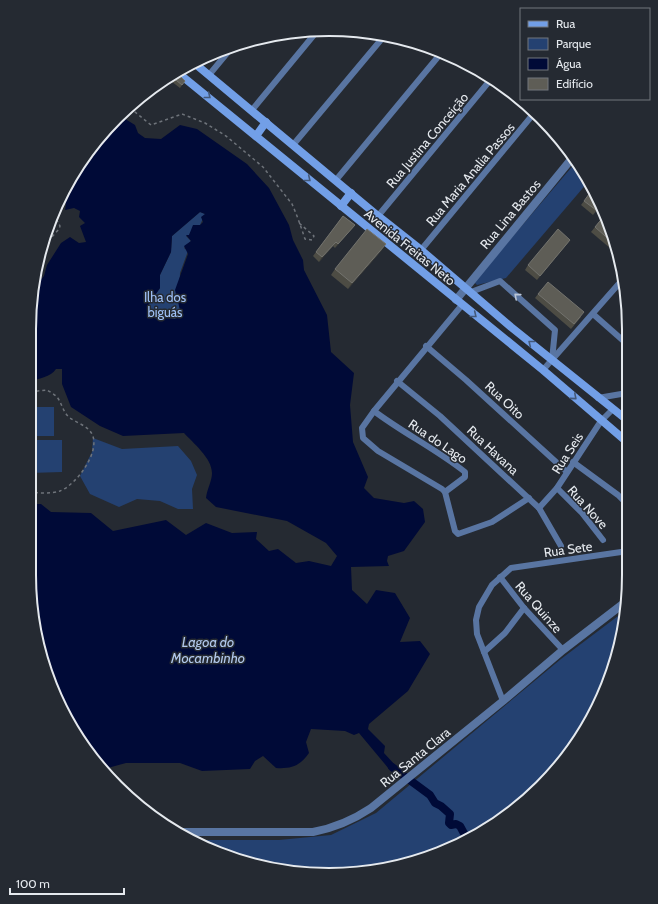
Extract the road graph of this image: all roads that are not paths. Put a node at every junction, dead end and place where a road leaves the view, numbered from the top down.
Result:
1 (312, 37) edge
2 (379, 41) edge
3 (225, 55) edge
4 (438, 57) edge
5 (198, 66) edge
6 (182, 75) edge
7 (209, 75) junction
8 (488, 83) edge
9 (252, 110) junction
10 (531, 117) edge
11 (266, 122) junction
12 (256, 136) junction
13 (293, 145) junction
14 (569, 162) edge
15 (336, 180) junction
16 (351, 193) junction
17 (341, 206) junction
18 (378, 216) junction
19 (421, 250) junction
20 (618, 285) edge
21 (468, 289) junction
22 (459, 303) junction
23 (593, 314) junction
24 (622, 340) edge
25 (426, 346) junction
26 (552, 360) junction
27 (543, 370) junction
28 (397, 381) junction
29 (622, 394) edge
30 (598, 398) junction
31 (613, 409) junction
32 (374, 411) junction
33 (622, 416) edge
34 (601, 421) junction
35 (622, 438) edge
36 (573, 462) junction
37 (567, 472) junction
38 (557, 488) junction
39 (445, 492) junction
40 (529, 498) junction
41 (622, 499) edge
42 (539, 508) junction
43 (603, 540) dead end
44 (561, 546) dead end
45 (622, 552) edge
46 (500, 578) junction
47 (620, 606) edge
48 (524, 608) junction
49 (563, 650) junction
50 (484, 652) junction
51 (503, 701) junction
52 (188, 832) edge

1 - 9 street
2 - 13 street
3 - 7 street
4 - 15 street
5 - 7 main road, Avenida Freitas Neto
6 -> 12 main road, Avenida Freitas Neto
7 - 9 main road, Avenida Freitas Neto
8 - 18 street, Rua Justina Conceição
9 - 11 main road, Avenida Freitas Neto
10 - 19 street, Rua Maria Analia Passos
11 - 12 main road
11 - 13 main road, Avenida Freitas Neto
12 -> 17 main road, Avenida Freitas Neto
13 - 15 main road, Avenida Freitas Neto
14 - 21 street, Rua Lina Bastos
15 - 16 main road, Avenida Freitas Neto
16 - 17 main road
16 - 18 main road, Avenida Freitas Neto
17 - 22 main road, Avenida Freitas Neto
18 - 19 main road, Avenida Freitas Neto
19 - 21 main road, Avenida Freitas Neto
20 - 23 street
21 - 22 street, Rua Lina Bastos
26 -> 21 main road, Avenida Freitas Neto
26 -> 21 street
22 - 25 street
22 -> 27 main road, Avenida Freitas Neto
23 - 24 street
23 - 26 street
25 - 28 street
25 - 37 street, Rua Oito
26 - 27 street
26 - 30 main road, Avenida Freitas Neto
27 -> 34 main road, Avenida Freitas Neto
28 - 32 street
28 - 40 street, Rua Havana
29 - 30 street
30 - 31 main road, Avenida Freitas Neto
31 - 33 main road, Avenida Freitas Neto
31 - 34 street, Rua Seis
32 - 39 street
32 - 39 street, Rua do Lago
34 - 35 main road, Avenida Freitas Neto
34 - 36 street, Rua Seis
36 - 37 street, Rua Seis
36 - 41 street
37 - 38 street, Rua Seis
38 - 42 street, Rua Seis
38 - 43 street, Rua Nove
39 - 40 street
40 - 42 street, Rua Havana
42 - 44 street, Rua Havana
45 - 46 street, Rua Sete
46 - 48 street, Rua Quinze
46 - 50 street
47 - 49 street, Rua Santa Clara
48 - 49 street, Rua Quinze
48 - 50 street
49 - 51 street, Rua Santa Clara
50 - 51 street
51 - 52 street, Rua Santa Clara

